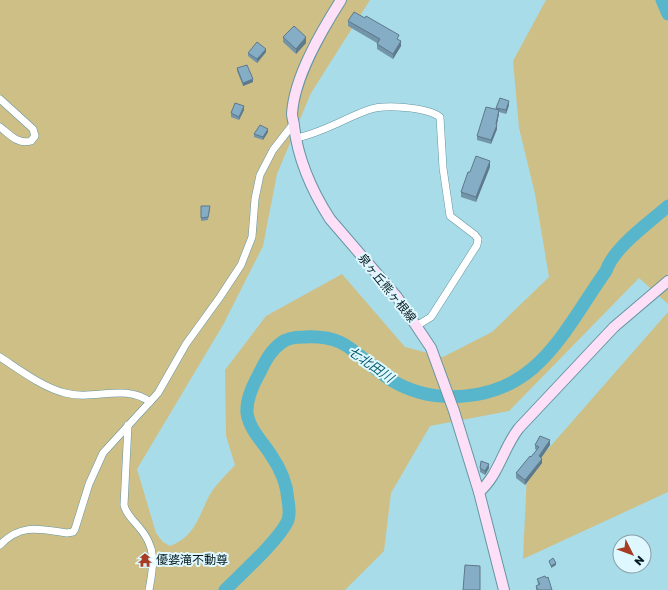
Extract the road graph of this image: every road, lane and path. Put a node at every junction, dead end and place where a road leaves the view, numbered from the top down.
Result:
1 (341, 0) edge
2 (0, 99) edge
3 (294, 123) junction
4 (0, 127) edge
5 (296, 138) junction
6 (668, 281) edge
7 (418, 325) junction
8 (0, 357) edge
9 (150, 402) junction
10 (128, 424) junction
11 (479, 492) junction
12 (0, 546) edge
13 (149, 590) edge
14 (504, 590) edge

1 - 3 main road, 泉ヶ丘熊ヶ根線
2 - 4 street
3 - 5 main road, 泉ヶ丘熊ヶ根線
3 - 9 street
5 - 7 main road, 泉ヶ丘熊ヶ根線
5 - 7 street
6 - 11 main road
7 - 11 main road, 泉ヶ丘熊ヶ根線
8 - 9 street
9 - 10 street
10 - 12 street
10 - 13 street
11 - 14 main road, 泉ヶ丘熊ヶ根線

